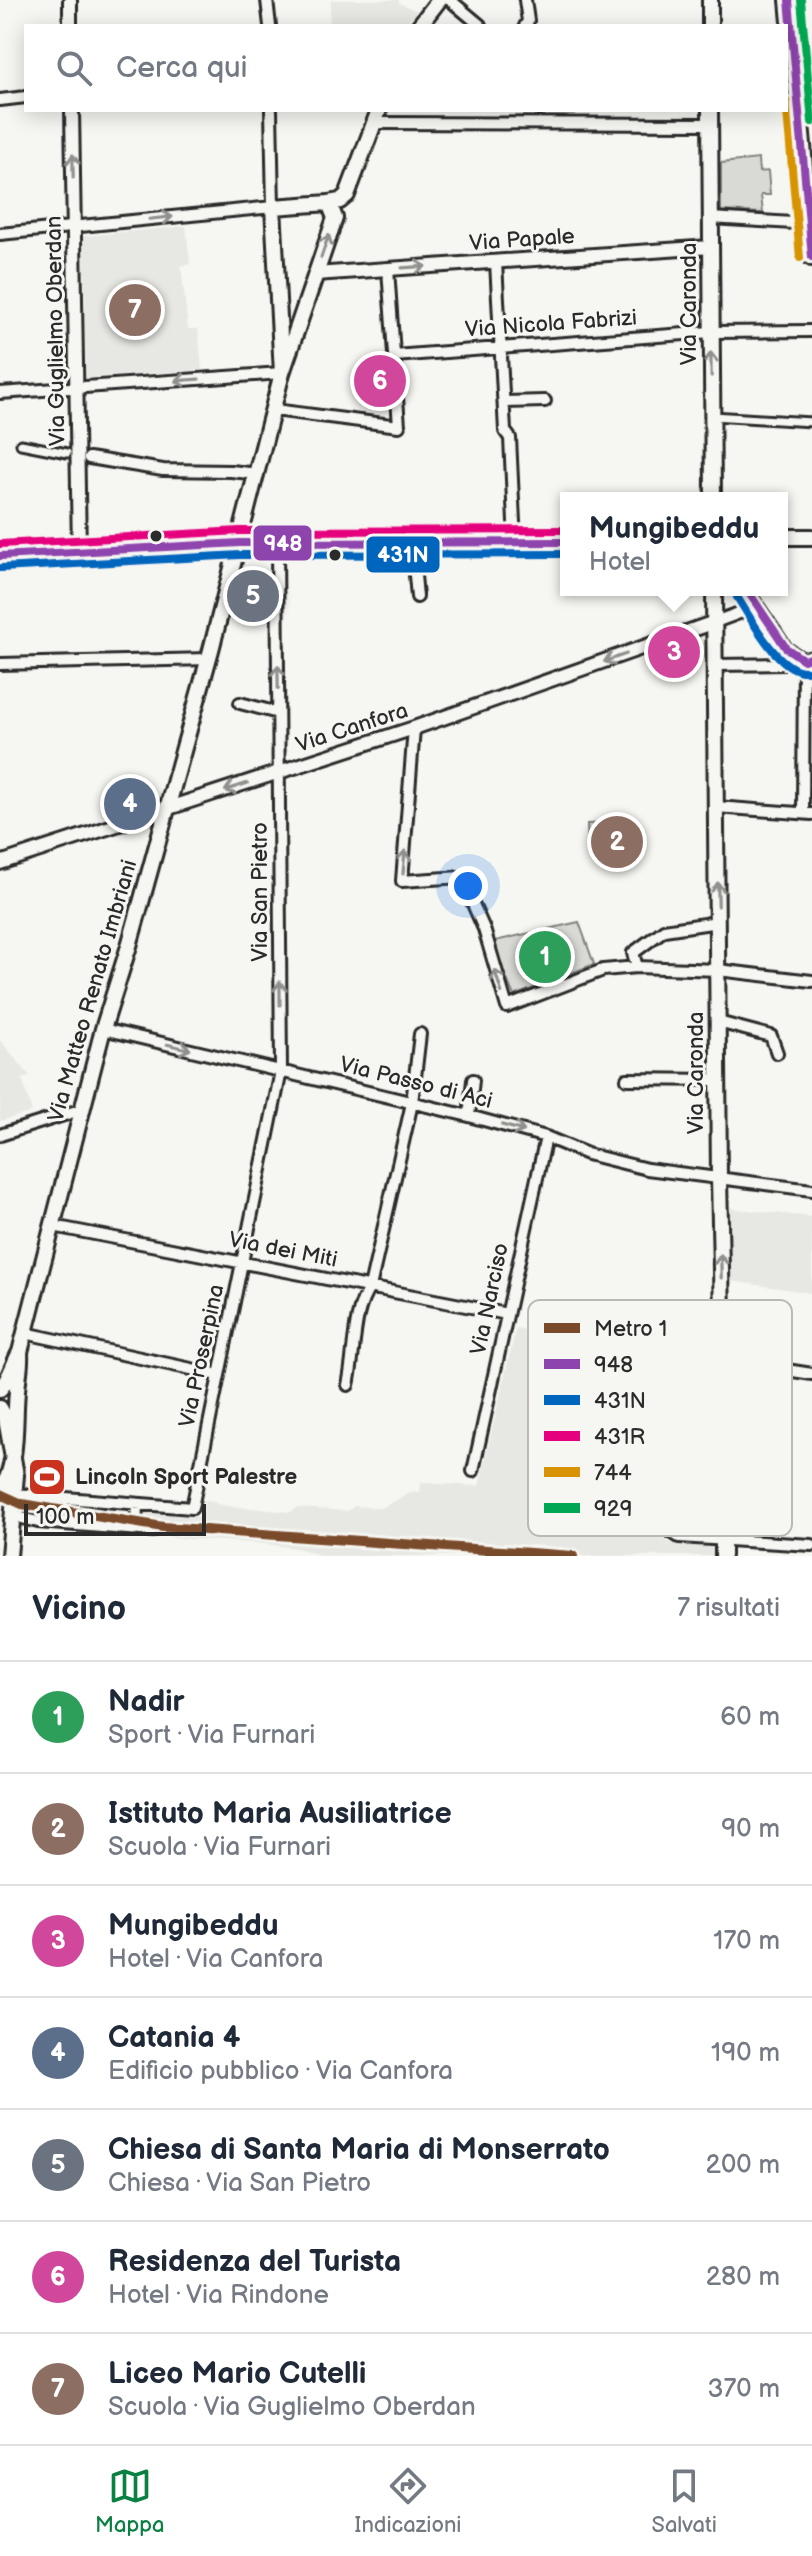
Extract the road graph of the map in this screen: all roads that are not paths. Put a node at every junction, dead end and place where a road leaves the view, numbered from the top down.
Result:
1 (70, 0) edge
2 (267, 0) edge
3 (439, 0) edge
4 (450, 0) edge
5 (525, 0) edge
6 (710, 0) edge
7 (789, 0) edge
8 (70, 24) edge
9 (270, 24) edge
10 (421, 24) edge
11 (479, 24) edge
12 (526, 24) edge
13 (710, 24) edge
14 (791, 82) edge
15 (24, 97) edge
16 (0, 100) edge
17 (72, 112) edge
18 (271, 112) edge
19 (377, 116) edge
20 (710, 117) edge
21 (329, 203) junction
22 (265, 208) junction
23 (710, 218) junction
24 (74, 227) junction
25 (810, 228) edge
26 (0, 234) edge
27 (711, 247) junction
28 (812, 257) edge
29 (496, 262) junction
30 (388, 269) junction
31 (315, 274) junction
32 (278, 311) junction
33 (301, 316) junction
34 (812, 331) edge
35 (711, 332) junction
36 (501, 347) junction
37 (394, 356) junction
38 (282, 373) junction
39 (77, 388) junction
40 (0, 393) edge
41 (545, 401) dead end
42 (504, 402) junction
43 (274, 410) junction
44 (712, 416) junction
45 (812, 422) edge
46 (21, 444) dead end
47 (67, 453) dead end
48 (89, 458) dead end
49 (258, 474) junction
50 (713, 492) edge
51 (788, 537) edge
52 (812, 537) edge
53 (560, 542) edge
54 (240, 543) junction
55 (277, 543) junction
56 (412, 543) junction
57 (515, 543) junction
58 (79, 552) junction
59 (0, 556) edge
60 (714, 596) edge
61 (751, 596) edge
62 (417, 597) dead end
63 (758, 606) junction
64 (715, 622) junction
65 (808, 658) edge
66 (209, 659) junction
67 (0, 664) edge
68 (715, 665) junction
69 (808, 678) edge
70 (240, 703) dead end
71 (278, 713) junction
72 (414, 728) junction
73 (279, 773) junction
74 (716, 807) junction
75 (167, 809) junction
76 (804, 813) edge
77 (0, 863) edge
78 (718, 922) junction
79 (637, 967) junction
80 (718, 970) junction
81 (812, 981) edge
82 (718, 1022) junction
83 (103, 1029) junction
84 (420, 1034) dead end
85 (777, 1053) dead end
86 (281, 1071) junction
87 (627, 1079) dead end
88 (473, 1080) dead end
89 (718, 1080) junction
90 (412, 1103) junction
91 (83, 1109) junction
92 (469, 1116) junction
93 (0, 1135) edge
94 (546, 1137) junction
95 (719, 1178) junction
96 (812, 1190) edge
97 (53, 1226) junction
98 (241, 1263) junction
99 (370, 1287) junction
100 (722, 1300) edge
101 (507, 1314) junction
102 (25, 1333) junction
103 (20, 1352) junction
104 (792, 1371) edge
105 (812, 1374) edge
106 (219, 1375) junction
107 (348, 1385) dead end
108 (0, 1389) edge
109 (0, 1408) edge
110 (12, 1454) junction
111 (473, 1471) dead end
112 (13, 1494) edge
113 (137, 1504) junction
114 (6, 1516) edge
115 (136, 1529) junction
116 (153, 1531) dead end
117 (685, 1536) edge
118 (723, 1536) edge
119 (723, 1540) junction
120 (812, 1545) edge
121 (9, 1556) edge
122 (723, 1556) edge

1 - 8 street
2 - 9 street
3 - 10 main road
4 - 11 street
5 - 12 street
6 - 13 main road
7 - 14 main road
14 - 25 main road
15 - 16 street
24 -> 17 street, Via Guglielmo Oberdan
18 - 22 street
19 - 20 street
19 - 21 main road
20 - 23 main road, Via Caronda
21 - 22 main road
31 -> 21 main road
24 -> 22 street
22 - 32 main road
23 - 25 street
23 - 27 main road, Via Caronda
24 - 26 street
24 - 39 street, Via Guglielmo Oberdan
25 - 28 main road
27 - 29 street, Via Papale
27 - 35 main road, Via Caronda
30 -> 29 street, Via Papale
29 - 36 street
30 - 31 street, Via Papale
30 - 37 street
31 - 33 main road
32 - 33 main road
32 - 38 main road
33 - 38 main road
34 - 35 street, Via Nicola Fabrizi
35 - 36 street, Via Nicola Fabrizi
44 -> 35 main road, Via Caronda
36 - 37 street, Via Nicola Fabrizi
36 - 42 street
37 - 43 street
38 -> 39 street
38 - 43 main road, Via Matteo Renato Imbriani
39 - 40 street
39 - 58 street, Via Guglielmo Oberdan
41 - 42 street
42 - 57 street
43 - 49 main road, Via Matteo Renato Imbriani
44 - 45 street
44 - 50 main road, Via Caronda
46 - 47 street
48 - 49 street
49 - 54 main road, Via Matteo Renato Imbriani
51 - 52 main road
53 - 57 main road
54 - 55 main road
54 - 58 main road
54 - 66 main road, Via Matteo Renato Imbriani
55 - 56 main road
71 -> 55 street, Via San Pietro
56 - 57 main road
56 - 62 street
58 - 59 main road
60 - 64 main road, Via Caronda
61 - 63 street
63 - 64 street
63 - 65 street
64 - 68 main road, Via Caronda
64 -> 72 street, Via Canfora
65 - 68 street
65 - 69 street
66 - 67 street
66 - 75 main road, Via Matteo Renato Imbriani
68 - 74 main road, Via Caronda
69 - 76 street
70 - 71 street
71 - 73 street, Via San Pietro
72 - 73 street, Via Canfora
79 -> 72 street
73 -> 75 street, Via Canfora
86 -> 73 street, Via San Pietro
74 - 76 street
78 -> 74 main road, Via Caronda
75 - 77 street, Via Canfora
75 - 83 main road, Via Matteo Renato Imbriani
78 - 79 street
78 - 80 main road, Via Caronda
79 - 80 street
80 - 81 street
80 - 82 main road, Via Caronda
82 - 85 street
82 - 89 main road, Via Caronda
83 -> 86 street, Via Passo di Aci
83 - 91 main road, Via Matteo Renato Imbriani
84 - 90 street
86 - 90 street, Via Passo di Aci
86 - 98 street, Via Proserpina
87 - 89 street
88 - 92 street
89 - 95 main road, Via Caronda
90 - 92 street, Via Passo di Aci
90 - 99 street
91 - 93 street
91 - 97 main road, Via Matteo Renato Imbriani
92 -> 94 street, Via Passo di Aci
94 - 95 street, Via Passo di Aci
94 - 101 street, Via Narciso
95 - 96 street, Via Passo di Aci
100 -> 95 main road, Via Caronda
97 - 98 street, Via dei Miti
97 - 102 main road, Via Matteo Renato Imbriani
98 - 99 street, Via dei Miti
98 - 106 street, Via Proserpina
99 - 101 street, Via dei Miti
99 - 107 street
101 - 111 street, Via Narciso
102 - 103 main road, Via Matteo Renato Imbriani
102 - 106 street
103 - 108 main road
103 - 110 main road
104 - 105 street
106 - 113 street, Via Proserpina
109 - 110 main road
110 - 112 main road
112 - 113 street
112 - 114 main road
113 - 115 street
114 - 115 street
114 - 121 main road
115 - 116 street
117 - 119 street
118 - 119 main road, Via Caronda
119 - 120 street
119 - 122 main road, Via Caronda

